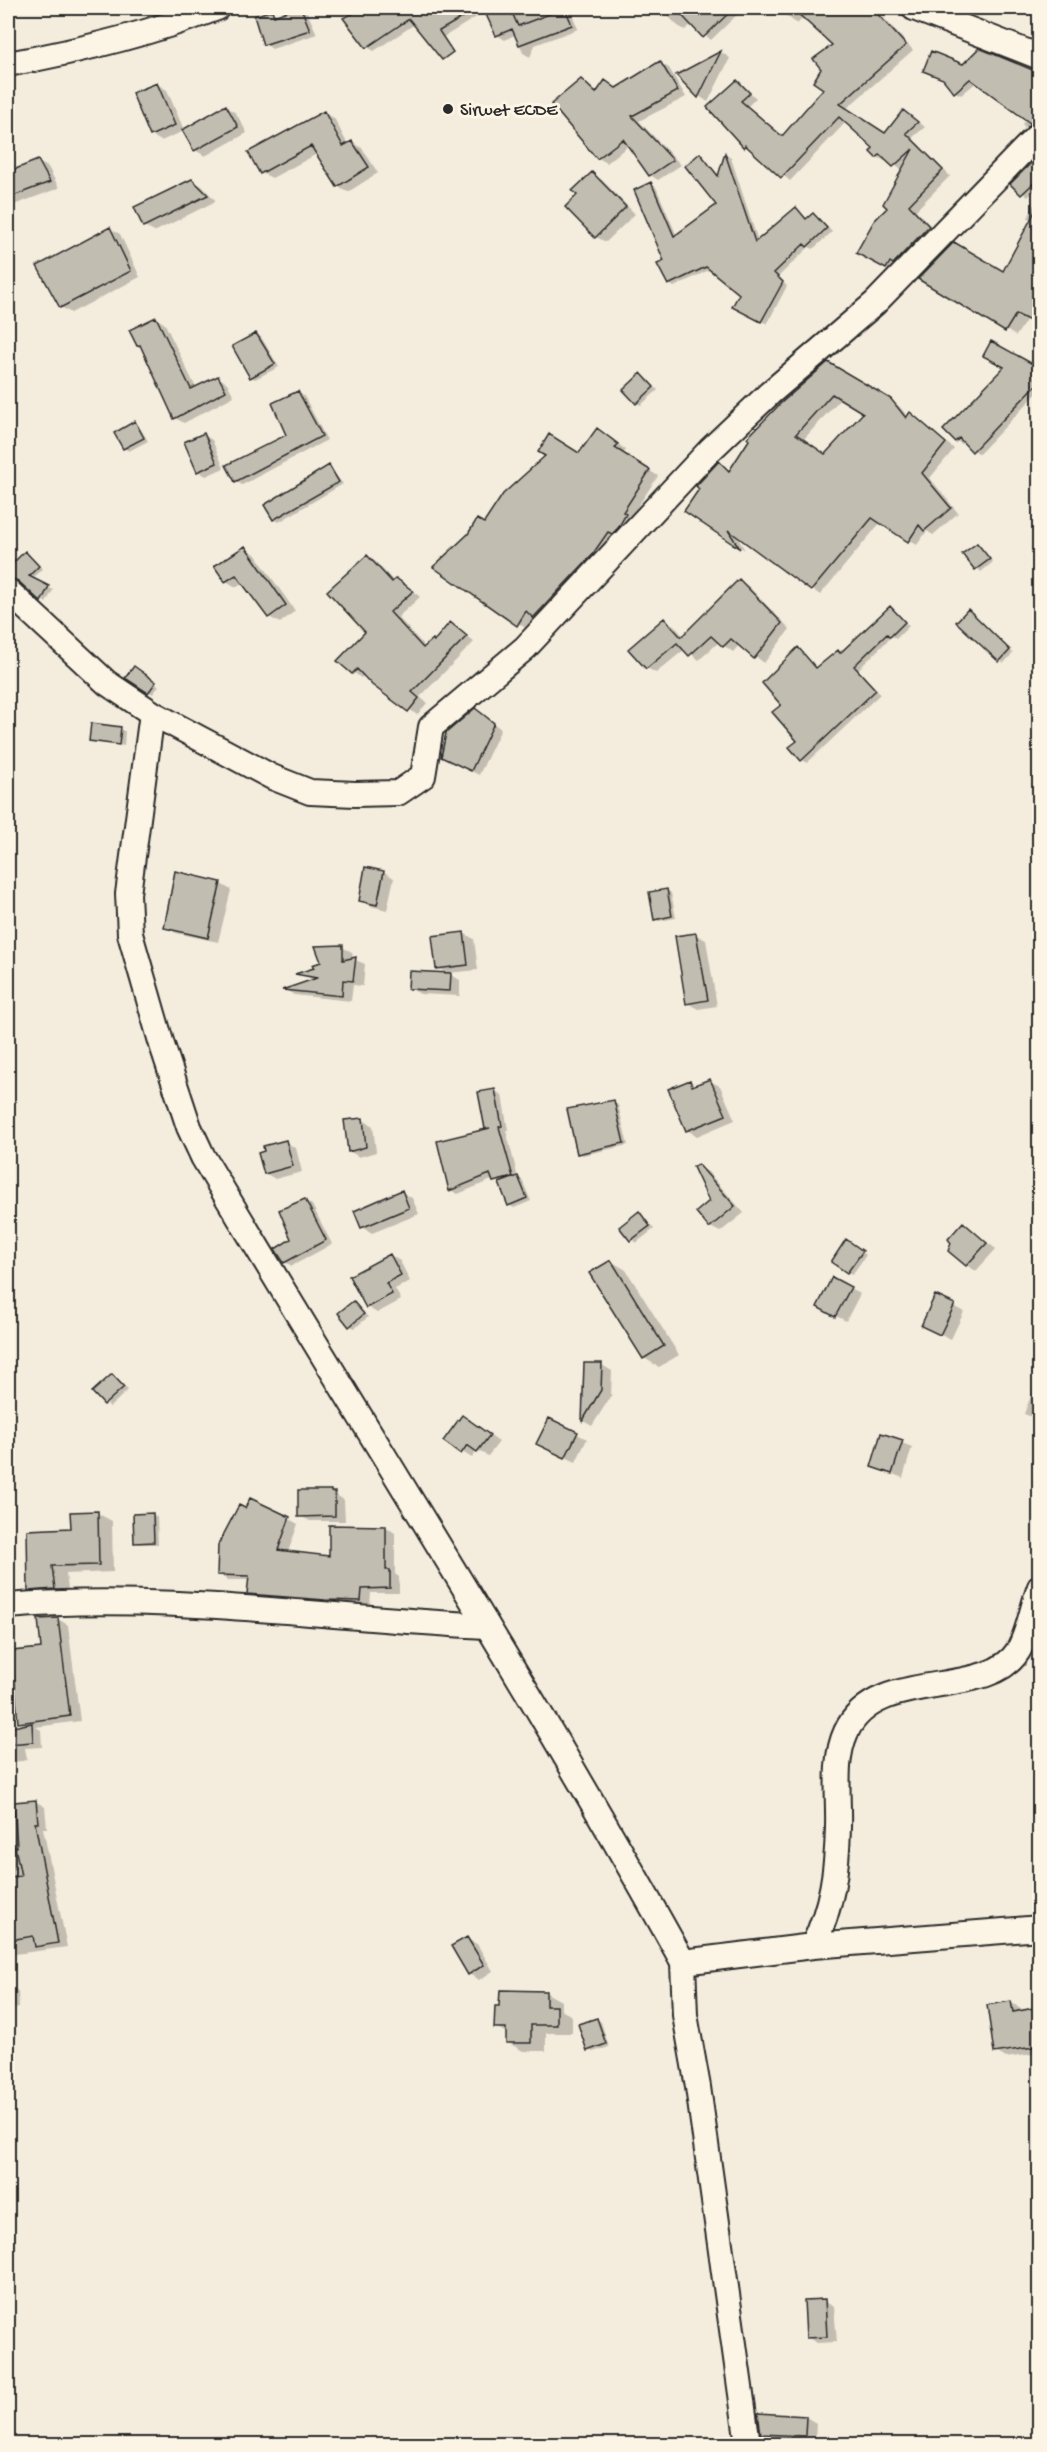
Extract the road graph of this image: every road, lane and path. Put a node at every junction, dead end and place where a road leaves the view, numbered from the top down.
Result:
1 (217, 8) edge
2 (914, 8) edge
3 (1040, 57) edge
4 (8, 64) edge
5 (1040, 133) edge
6 (8, 591) edge
7 (152, 713) junction
8 (1040, 1587) edge
9 (8, 1606) edge
10 (486, 1626) junction
11 (1040, 1928) edge
12 (813, 1946) junction
13 (683, 1962) junction
14 (748, 2445) edge

1 - 4 street
2 - 3 street
5 - 7 street
6 - 7 street
7 - 10 street
8 - 12 street
9 - 10 street
10 - 13 street
11 - 12 street
12 - 13 street
13 - 14 street

